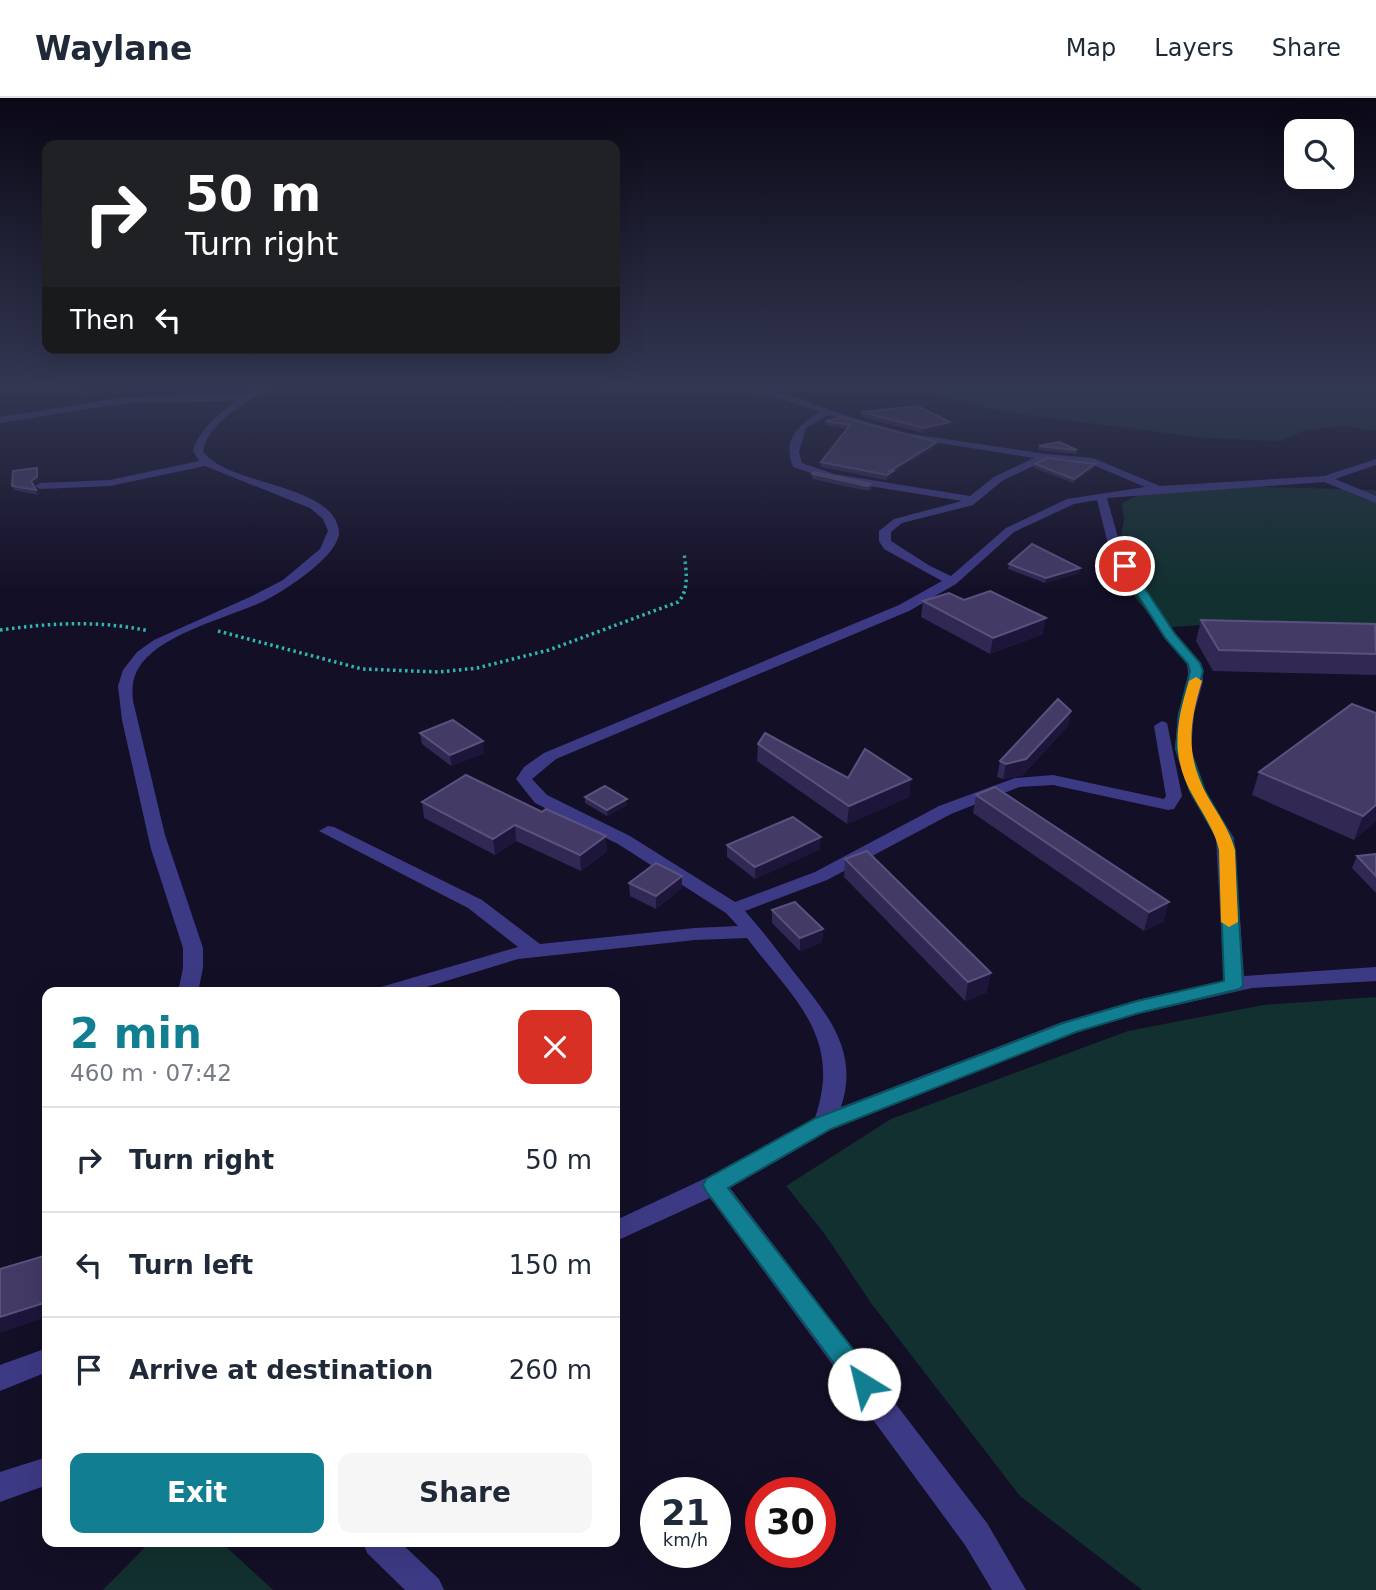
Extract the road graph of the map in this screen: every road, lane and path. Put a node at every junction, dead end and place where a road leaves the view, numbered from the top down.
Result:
1 (199, 454) edge
2 (795, 454) edge
3 (1024, 454) edge
4 (1046, 457) junction
5 (208, 462) junction
6 (1376, 462) edge
7 (1325, 479) junction
8 (40, 486) dead end
9 (1159, 490) junction
10 (1101, 495) junction
11 (974, 500) junction
12 (1376, 500) edge
13 (684, 553) dead end
14 (952, 580) junction
15 (197, 625) junction
16 (0, 630) edge
17 (170, 636) junction
18 (1162, 726) dead end
19 (328, 831) dead end
20 (733, 909) junction
21 (753, 932) junction
22 (535, 950) junction
23 (1376, 974) edge
24 (1234, 985) junction
25 (189, 987) edge
26 (403, 987) edge
27 (824, 1123) junction
28 (714, 1185) junction
29 (620, 1229) edge
30 (42, 1362) edge
31 (0, 1378) edge
32 (42, 1473) edge
33 (0, 1486) edge
34 (383, 1547) edge
35 (428, 1590) edge
36 (1010, 1590) edge

1 - 5 street
2 - 11 street
3 - 4 street
4 - 9 street
4 - 11 street
5 - 8 street
5 - 15 street
6 - 7 street
7 - 9 street
7 - 12 street
9 - 10 street
10 - 14 street
10 - 24 street
11 - 14 street
13 - 15 path
14 - 20 street
15 - 17 street
16 - 17 path
17 - 25 street
18 - 20 street
19 - 22 street
20 - 21 street
21 - 22 street
21 - 27 street
22 - 26 street
23 - 24 street
24 - 27 street
27 - 28 street
28 - 29 street
28 - 36 street
30 - 31 street
32 - 33 street
34 - 35 street

